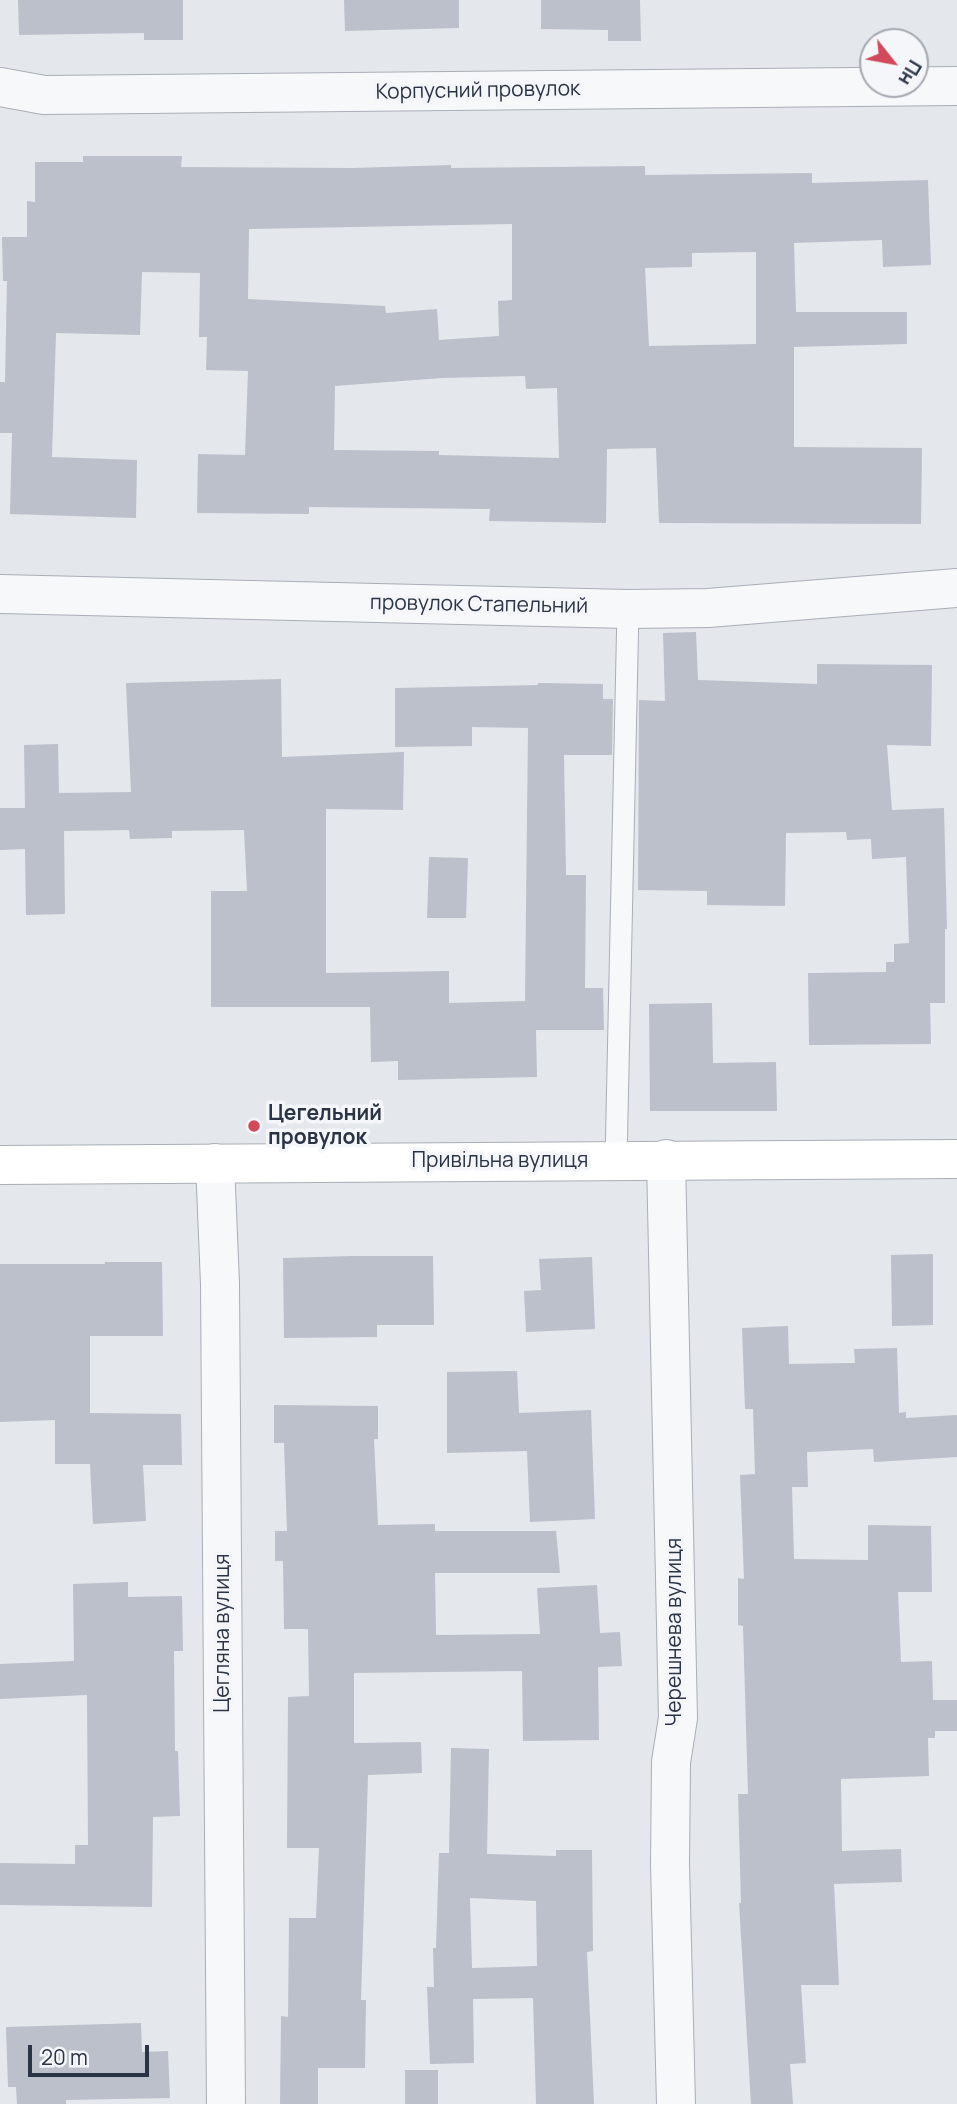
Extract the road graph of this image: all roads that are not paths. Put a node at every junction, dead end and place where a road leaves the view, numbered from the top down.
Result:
1 (957, 86) edge
2 (0, 87) edge
3 (957, 588) edge
4 (0, 594) edge
5 (628, 609) junction
6 (957, 1158) edge
7 (666, 1159) junction
8 (616, 1161) junction
9 (215, 1163) junction
10 (0, 1165) edge
11 (226, 2104) edge
12 (676, 2104) edge

1 - 2 street, Корпусний провулок
3 - 5 street, провулок Стапельний
4 - 5 street, провулок Стапельний
5 - 8 lane
6 - 7 street, Привільна вулиця
7 - 8 street, Привільна вулиця
7 - 12 street, Черешнева вулиця
8 - 9 street, Привільна вулиця
9 - 10 street, Привільна вулиця
9 - 11 street, Цегляна вулиця

